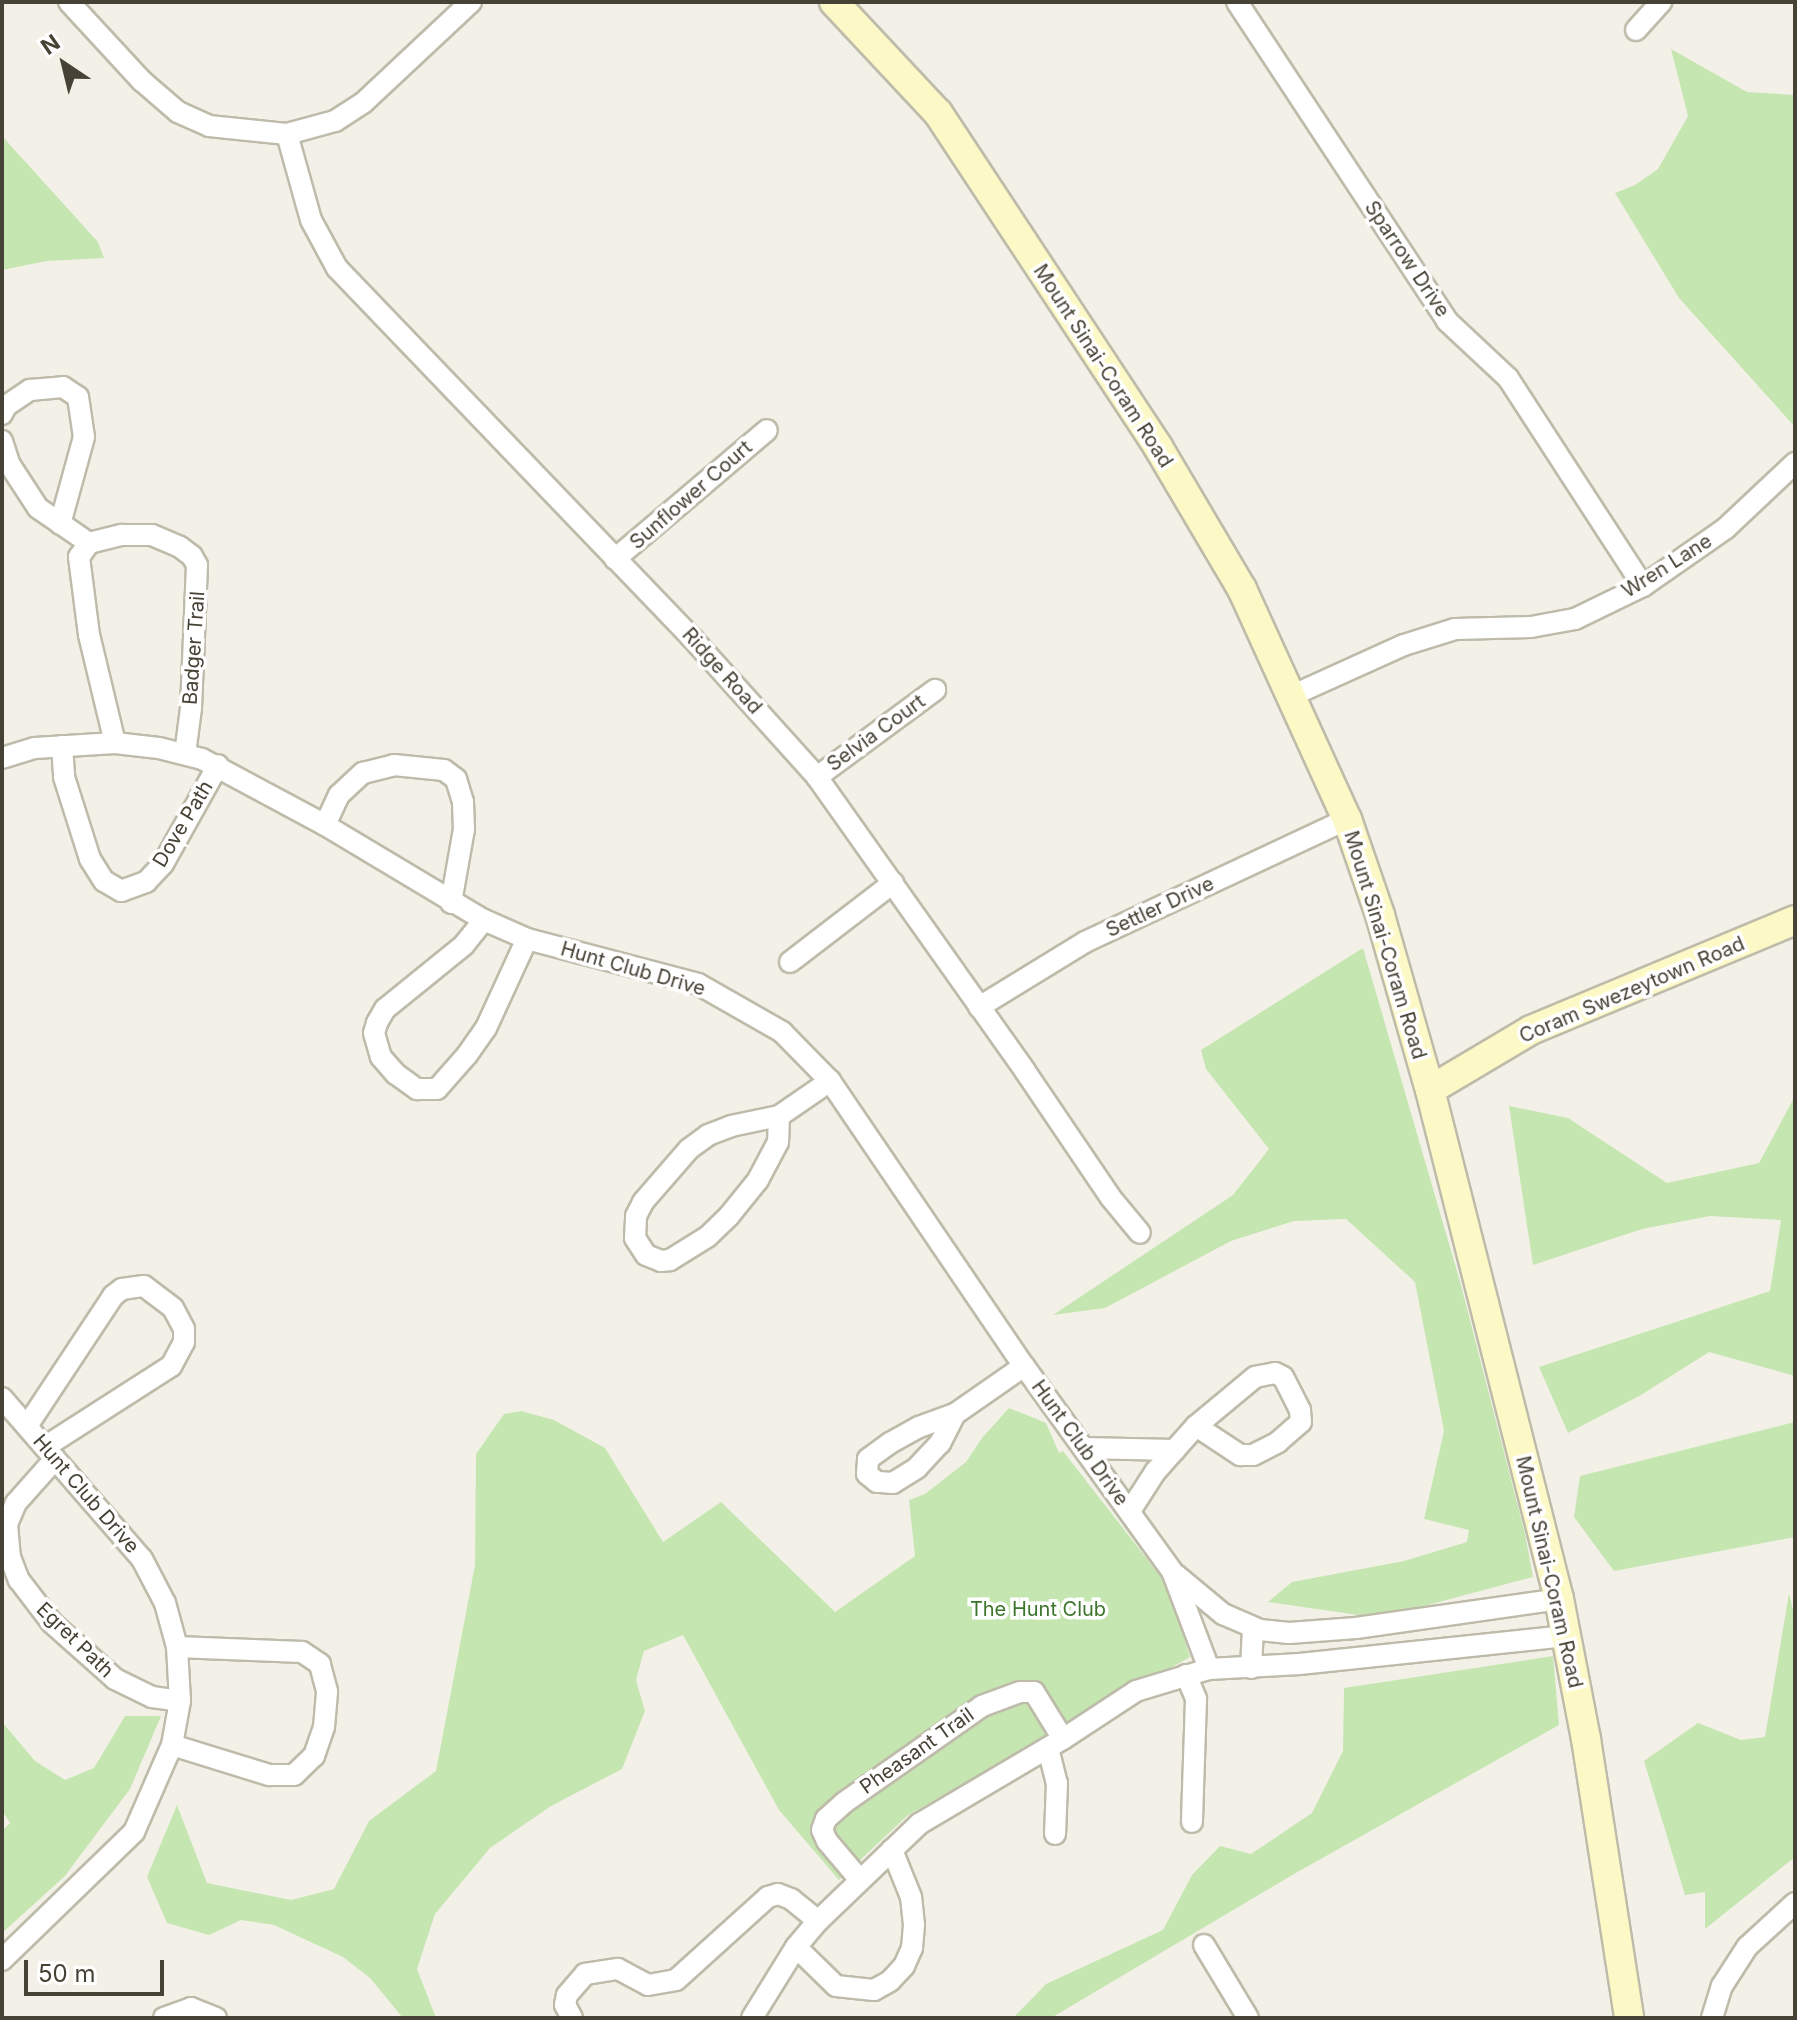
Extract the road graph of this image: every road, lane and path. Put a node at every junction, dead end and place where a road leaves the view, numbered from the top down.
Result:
1 (69, 2) edge
2 (834, 2) edge
3 (1237, 2) edge
4 (1661, 2) edge
5 (468, 3) edge
6 (1636, 30) dead end
7 (287, 134) junction
8 (2, 414) edge
9 (767, 430) dead end
10 (2, 441) edge
11 (1795, 463) edge
12 (60, 524) junction
13 (89, 543) junction
14 (615, 559) junction
15 (1643, 586) junction
16 (935, 690) dead end
17 (1291, 696) junction
18 (115, 743) junction
19 (62, 746) junction
20 (185, 754) junction
21 (2, 758) edge
22 (218, 765) junction
23 (817, 777) junction
24 (1347, 819) junction
25 (325, 825) junction
26 (893, 883) junction
27 (451, 903) junction
28 (484, 920) junction
29 (1795, 920) edge
30 (527, 939) junction
31 (790, 962) dead end
32 (979, 1007) junction
33 (830, 1081) junction
34 (1430, 1090) junction
35 (779, 1116) junction
36 (1140, 1233) dead end
37 (1024, 1366) junction
38 (2, 1398) edge
39 (955, 1414) dead end
40 (27, 1426) junction
41 (1196, 1426) junction
42 (1084, 1448) junction
43 (1175, 1450) junction
44 (50, 1453) junction
45 (1130, 1511) junction
46 (1172, 1571) junction
47 (1559, 1599) junction
48 (1253, 1628) junction
49 (1566, 1636) junction
50 (177, 1647) junction
51 (1251, 1668) junction
52 (1209, 1669) junction
53 (1186, 1675) junction
54 (180, 1701) junction
55 (1056, 1744) junction
56 (172, 1745) junction
57 (1192, 1822) dead end
58 (1055, 1834) dead end
59 (892, 1850) junction
60 (860, 1880) junction
61 (1795, 1903) edge
62 (818, 1921) junction
63 (1204, 1945) dead end
64 (796, 1947) junction
65 (2, 1960) edge
66 (164, 2018) edge
67 (216, 2018) edge
68 (572, 2018) edge
69 (752, 2018) edge
70 (1248, 2018) edge
71 (1629, 2018) edge
72 (1712, 2018) edge

1 - 7 street
2 - 17 main road, Mount Sinai-Coram Road
3 - 15 street, Sparrow Drive
4 - 6 street
5 - 7 street
7 - 14 street, Ridge Road
8 - 12 street
9 - 14 street, Sunflower Court
10 - 12 street
11 - 15 street, Wren Lane
12 - 13 street
13 - 18 street
13 - 20 street, Badger Trail
14 - 23 street, Ridge Road
15 - 17 street, Wren Lane
16 - 23 street, Selvia Court
17 - 24 main road, Mount Sinai-Coram Road
18 - 19 street, Hunt Club Drive
18 - 20 street, Hunt Club Drive
19 - 21 street, Hunt Club Drive
19 - 22 street, Dove Path
20 - 22 street, Hunt Club Drive
22 - 25 street, Hunt Club Drive
23 - 26 street, Ridge Road
24 - 32 street, Settler Drive
24 - 34 main road, Mount Sinai-Coram Road
25 - 27 street, Hunt Club Drive
25 - 27 street
26 - 31 street
26 - 32 street, Ridge Road
27 - 28 street, Hunt Club Drive
28 - 30 street, Hunt Club Drive
28 - 30 street
29 - 34 main road, Coram Swezeytown Road
30 - 33 street, Hunt Club Drive
32 - 36 street, Ridge Road
33 - 35 street
33 - 37 street, Hunt Club Drive
34 - 47 main road, Mount Sinai-Coram Road
35 - 35 street
37 - 39 street
37 - 42 street, Hunt Club Drive
38 - 40 street, Hunt Club Drive
40 - 44 street, Hunt Club Drive
40 - 44 street, Egret Path
41 - 41 street
41 - 43 street
42 - 43 street
42 - 45 street, Hunt Club Drive
43 - 45 street
44 - 50 street, Hunt Club Drive
44 - 54 street, Egret Path
45 - 46 street, Hunt Club Drive
46 - 48 street, Hunt Club Drive
46 - 52 street, Hunt Club Drive
47 - 48 street, Hunt Club Drive
47 - 49 main road, Mount Sinai-Coram Road
48 - 51 street
49 - 51 street
49 - 71 main road, Mount Sinai-Coram Road
50 - 54 street, Hunt Club Drive
50 - 56 street
51 - 52 street
52 - 53 street
53 - 55 street
53 - 57 street
54 - 56 street, Hunt Club Drive
55 - 58 street
55 - 59 street
55 - 60 street, Pheasant Trail
56 - 65 street, Hunt Club Drive
59 - 60 street
59 - 64 street
60 - 62 street
61 - 72 street
62 - 64 street
62 - 68 street
63 - 70 street
64 - 69 street
66 - 67 street

